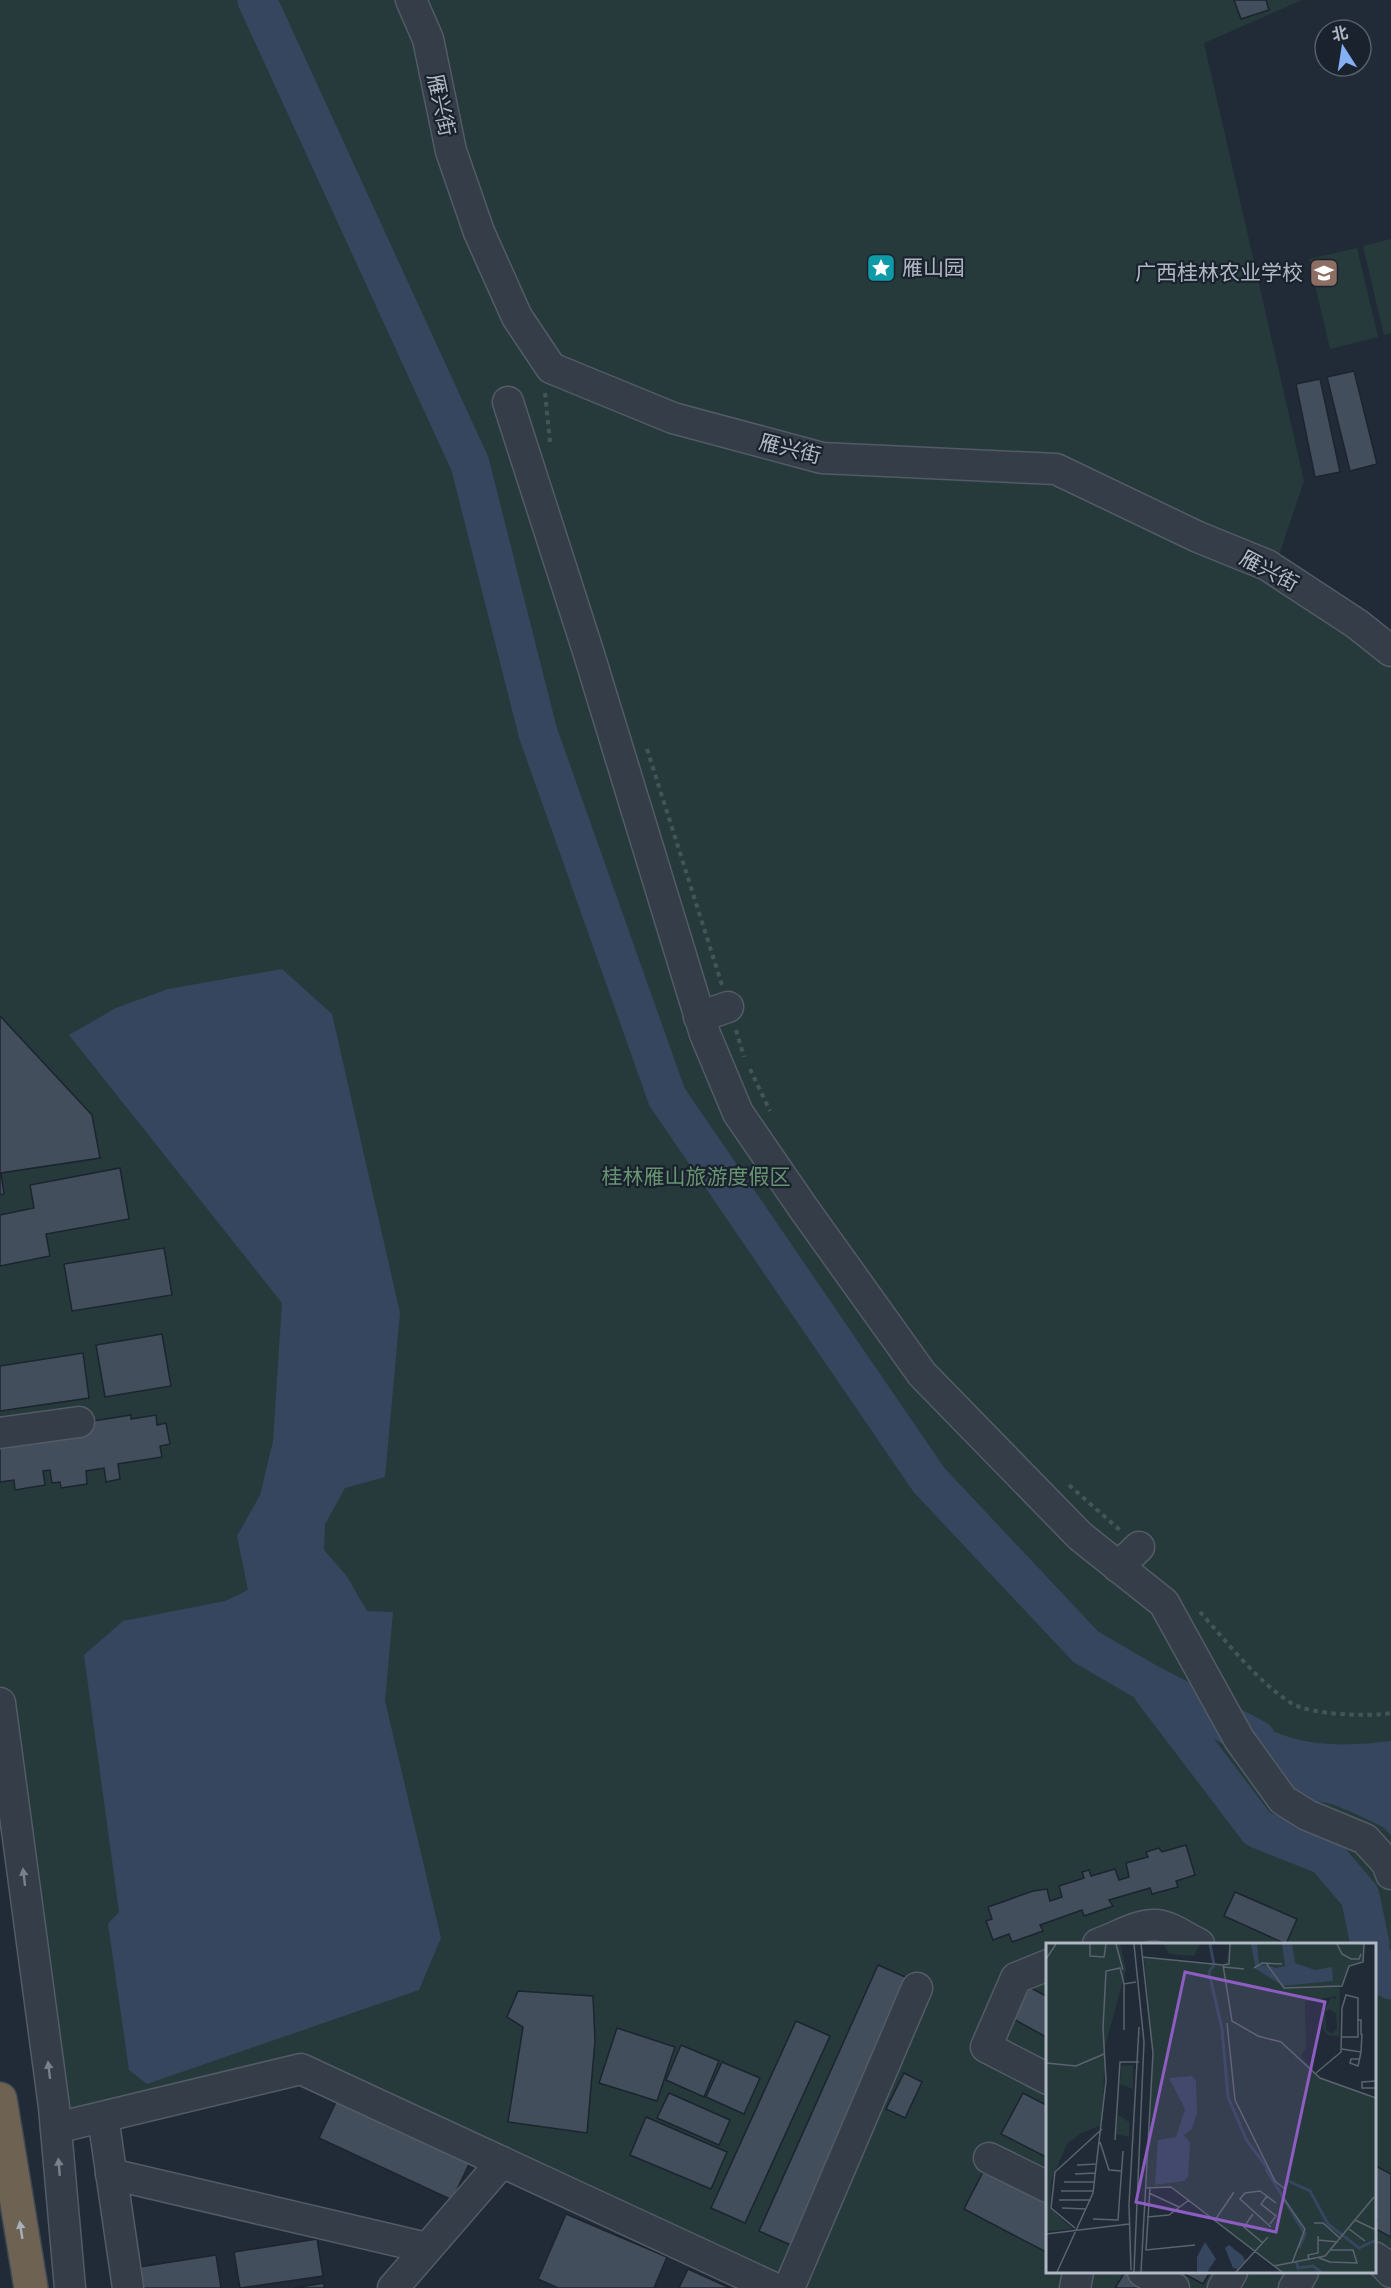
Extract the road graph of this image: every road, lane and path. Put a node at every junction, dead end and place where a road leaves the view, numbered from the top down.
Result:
1 (411, 0) edge
2 (545, 386) dead end
3 (508, 402) dead end
4 (550, 444) dead end
5 (1391, 651) edge
6 (644, 740) dead end
7 (728, 1006) junction
8 (699, 1017) junction
9 (774, 1119) dead end
10 (79, 1422) dead end
11 (0, 1433) edge
12 (1062, 1479) dead end
13 (1129, 1557) junction
14 (1193, 1605) dead end
15 (0, 1703) edge
16 (1391, 1713) edge
17 (1391, 1874) edge
18 (1101, 1943) edge
19 (1197, 1943) edge
20 (1046, 1965) edge
21 (916, 1988) dead end
22 (1046, 2078) edge
23 (0, 2099) edge
24 (103, 2117) junction
25 (56, 2128) junction
26 (989, 2158) dead end
27 (502, 2162) junction
28 (111, 2174) junction
29 (1046, 2186) edge
30 (427, 2248) junction
31 (1376, 2258) edge
32 (1391, 2272) edge
33 (1078, 2273) edge
34 (1147, 2273) edge
35 (1231, 2273) edge
36 (1302, 2273) edge
37 (31, 2288) edge
38 (70, 2288) edge
39 (128, 2288) edge
40 (393, 2288) edge
41 (774, 2288) edge
42 (789, 2288) edge
43 (1075, 2288) edge
44 (1174, 2288) edge
45 (1223, 2288) edge
46 (1294, 2288) edge

1 - 5 street, 雁兴街
2 - 4 path
3 - 8 street
6 - 7 path
7 - 8 street
7 - 9 path
8 - 13 street
10 - 11 street
12 - 13 path
13 - 17 street
14 - 16 path
25 -> 15 street
18 - 19 street
20 - 22 street
21 - 42 street
37 -> 23 highway
24 - 25 street
24 - 27 street
24 - 28 street
38 -> 25 street
26 - 29 street
27 - 30 street
27 - 41 street
28 - 30 street
28 - 39 street
30 - 40 street
31 - 32 street
33 - 43 street
34 - 44 street
35 - 45 street
36 - 46 street

